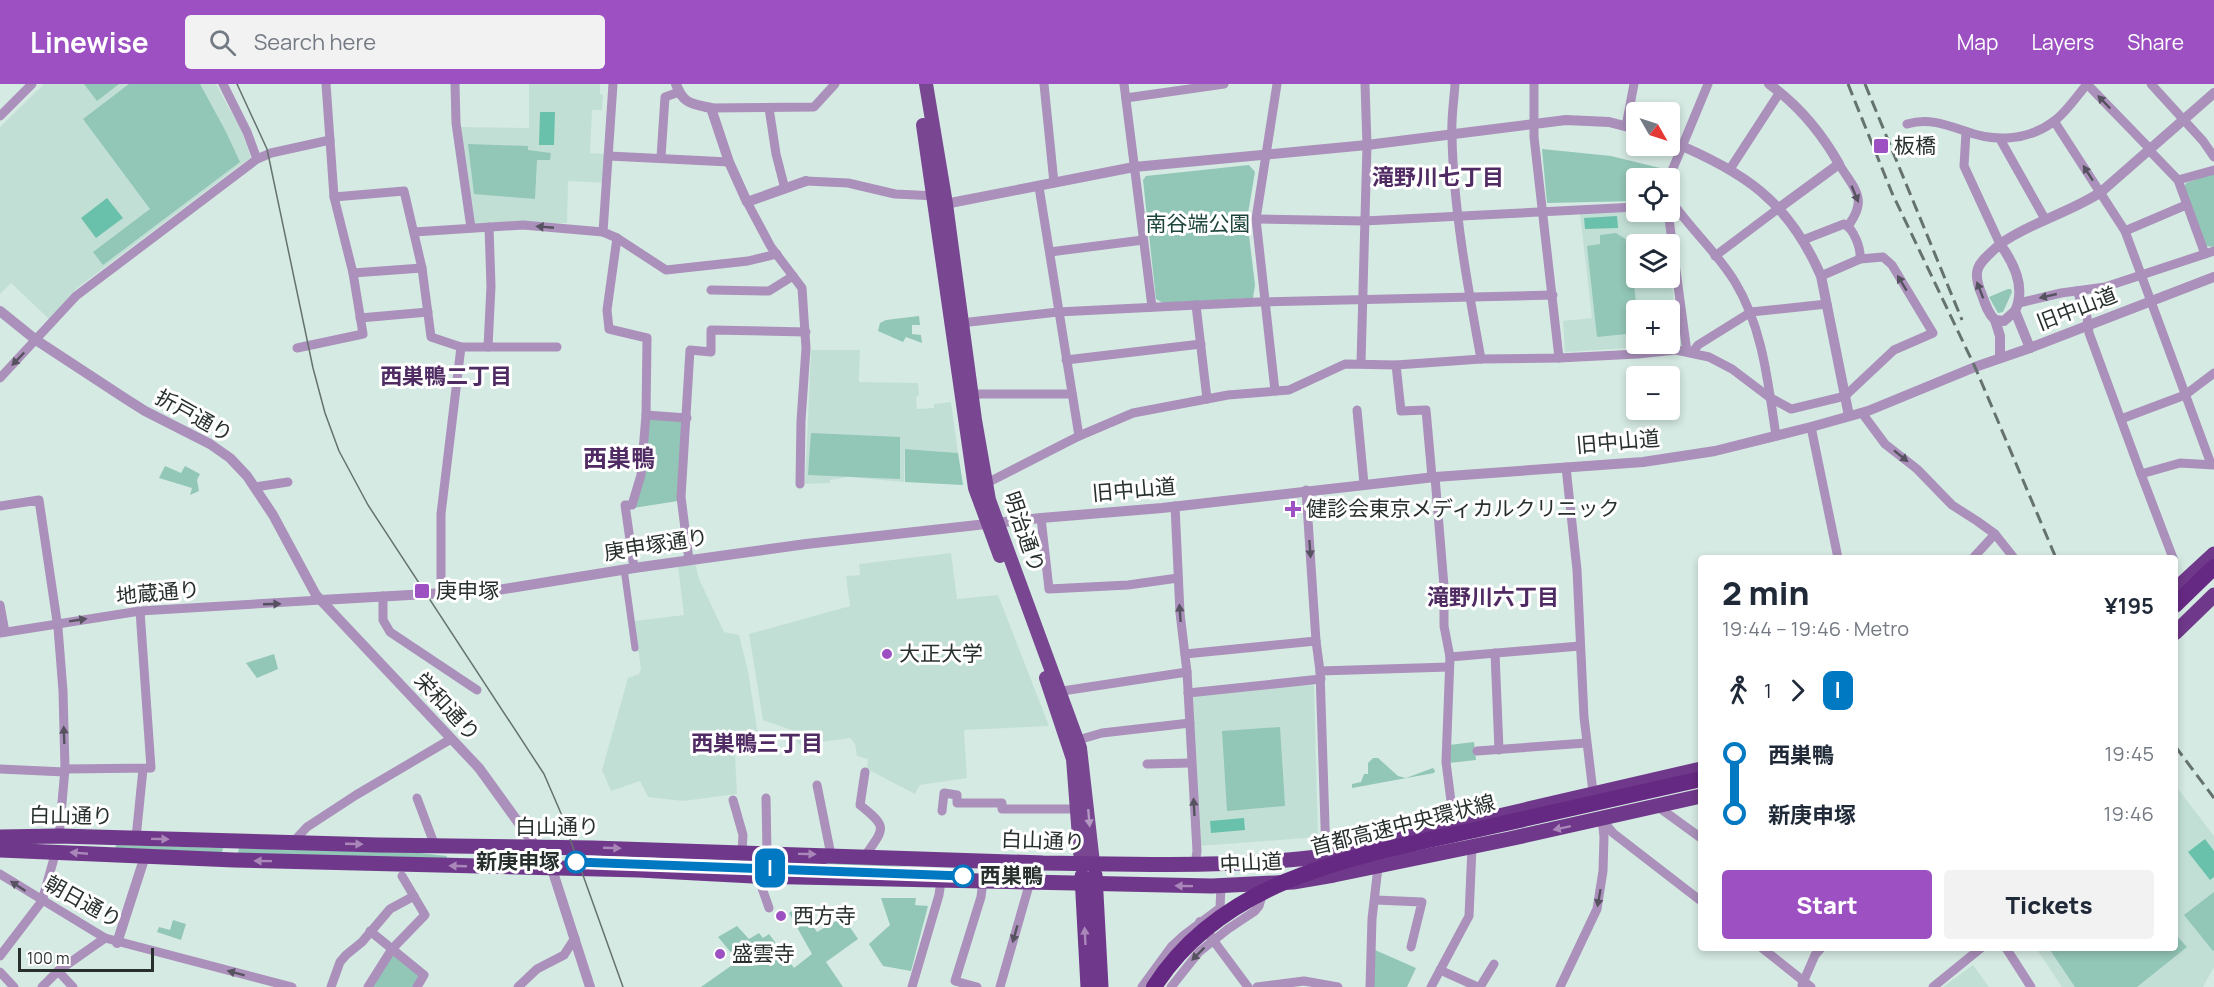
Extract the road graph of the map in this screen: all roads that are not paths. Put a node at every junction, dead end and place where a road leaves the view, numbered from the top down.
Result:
1 (32, 84) edge
2 (223, 84) edge
3 (326, 84) edge
4 (455, 84) edge
5 (613, 84) edge
6 (835, 84) edge
7 (917, 84) edge
8 (926, 84) edge
9 (1044, 84) edge
10 (1124, 84) edge
11 (1224, 84) edge
12 (1277, 84) edge
13 (1365, 84) edge
14 (1455, 84) edge
15 (1534, 84) edge
16 (1634, 84) edge
17 (1708, 84) edge
18 (1769, 84) edge
19 (2087, 84) edge
20 (2151, 84) edge
21 (677, 88) edge
22 (1780, 92) junction
23 (2214, 93) edge
24 (1126, 98) junction
25 (1633, 102) edge
26 (711, 108) junction
27 (769, 108) junction
28 (0, 116) edge
29 (2183, 120) junction
30 (2054, 122) junction
31 (1533, 124) junction
32 (1907, 124) dead end
33 (1626, 126) edge
34 (1966, 132) junction
35 (1452, 134) junction
36 (2000, 139) junction
37 (330, 140) junction
38 (1367, 145) junction
39 (1682, 147) junction
40 (2149, 150) junction
41 (1266, 154) junction
42 (609, 156) junction
43 (661, 157) junction
44 (2214, 157) edge
45 (257, 159) junction
46 (729, 162) junction
47 (1839, 164) junction
48 (1134, 167) junction
49 (1673, 168) edge
50 (1730, 169) junction
51 (2214, 170) edge
52 (2178, 180) junction
53 (806, 181) joint
54 (1054, 183) junction
55 (1039, 186) junction
56 (785, 189) junction
57 (2101, 192) junction
58 (334, 197) junction
59 (939, 201) junction
60 (747, 202) junction
61 (2186, 205) junction
62 (1626, 207) edge
63 (1779, 208) junction
64 (1542, 211) junction
65 (1458, 214) junction
66 (1680, 214) edge
67 (1256, 219) junction
68 (2045, 219) junction
69 (1364, 221) junction
70 (1669, 222) edge
71 (1848, 226) junction
72 (489, 227) junction
73 (471, 228) junction
74 (2125, 231) junction
75 (414, 232) junction
76 (603, 232) junction
77 (616, 238) junction
78 (1143, 240) junction
79 (1803, 240) junction
80 (2000, 244) junction
81 (1050, 252) junction
82 (2210, 252) edge
83 (777, 254) junction
84 (1715, 256) junction
85 (1860, 259) junction
86 (422, 267) junction
87 (353, 273) junction
88 (2141, 274) junction
89 (793, 276) junction
90 (1821, 276) junction
91 (2214, 277) edge
92 (711, 290) dead end
93 (2077, 291) junction
94 (1553, 295) junction
95 (1469, 297) junction
96 (1363, 301) junction
97 (2151, 301) junction
98 (1264, 302) junction
99 (1827, 304) junction
100 (1196, 305) junction
101 (1152, 307) junction
102 (2017, 307) junction
103 (0, 311) edge
104 (428, 312) junction
105 (1058, 312) junction
106 (1751, 312) junction
107 (360, 318) junction
108 (1995, 320) junction
109 (961, 323) junction
110 (2088, 325) junction
111 (806, 332) junction
112 (36, 340) junction
113 (1201, 344) junction
114 (460, 347) junction
115 (488, 347) junction
116 (557, 347) dead end
117 (297, 348) dead end
118 (2030, 348) junction
119 (1689, 352) junction
120 (1559, 358) junction
121 (2000, 358) junction
122 (1481, 359) junction
123 (1066, 360) junction
124 (1361, 363) junction
125 (1396, 364) junction
126 (2214, 373) edge
127 (0, 378) edge
128 (1275, 391) junction
129 (971, 394) junction
130 (1072, 394) junction
131 (2185, 395) junction
132 (1845, 396) junction
133 (1769, 397) junction
134 (1208, 399) junction
135 (1357, 410) dead end
136 (1862, 413) junction
137 (646, 415) junction
138 (1849, 416) junction
139 (687, 417) junction
140 (2121, 418) junction
141 (1810, 427) junction
142 (1080, 436) junction
143 (1776, 436) junction
144 (2213, 465) edge
145 (1566, 467) junction
146 (2141, 474) junction
147 (1433, 477) junction
148 (288, 482) dead end
149 (800, 484) dead end
150 (986, 484) junction
151 (1364, 484) junction
152 (255, 487) junction
153 (1306, 490) junction
154 (0, 506) edge
155 (1175, 506) junction
156 (1041, 518) junction
157 (992, 523) junction
158 (1995, 534) junction
159 (2214, 554) edge
160 (1837, 555) edge
161 (1976, 555) edge
162 (2012, 555) edge
163 (2172, 555) edge
164 (689, 561) junction
165 (2214, 566) edge
166 (629, 569) junction
167 (1178, 578) junction
168 (2214, 582) edge
169 (2178, 587) edge
170 (441, 594) junction
171 (383, 596) junction
172 (2211, 598) edge
173 (321, 600) junction
174 (2178, 601) edge
175 (0, 605) edge
176 (140, 611) junction
177 (2178, 616) edge
178 (57, 623) junction
179 (2178, 630) edge
180 (3, 633) edge
181 (1316, 640) junction
182 (1580, 646) junction
183 (635, 648) dead end
184 (1495, 653) junction
185 (1185, 654) junction
186 (1449, 657) junction
187 (1449, 668) junction
188 (1187, 672) junction
189 (1320, 675) junction
190 (477, 690) dead end
191 (1056, 692) junction
192 (1188, 693) junction
193 (1190, 723) junction
194 (451, 739) junction
195 (1078, 740) junction
196 (1586, 743) junction
197 (1499, 750) junction
198 (1477, 751) dead end
199 (1191, 763) junction
200 (1147, 764) dead end
201 (0, 769) edge
202 (142, 769) junction
203 (65, 770) junction
204 (1698, 770) edge
205 (865, 772) dead end
206 (1698, 781) edge
207 (817, 785) dead end
208 (1593, 792) junction
209 (1698, 797) edge
210 (417, 798) dead end
211 (766, 798) dead end
212 (733, 800) dead end
213 (1657, 806) junction
214 (1070, 809) dead end
215 (942, 811) dead end
216 (1602, 819) junction
217 (1454, 825) junction
218 (59, 836) junction
219 (1698, 836) edge
220 (0, 837) edge
221 (136, 838) junction
222 (293, 842) junction
223 (435, 846) junction
224 (1472, 847) junction
225 (535, 848) junction
226 (0, 850) edge
227 (657, 850) junction
228 (56, 851) junction
229 (742, 852) junction
230 (766, 853) junction
231 (831, 855) junction
232 (145, 856) junction
233 (865, 856) junction
234 (1326, 856) junction
235 (1113, 862) joint
236 (1088, 863) junction
237 (1196, 865) junction
238 (1378, 867) junction
239 (552, 869) junction
240 (0, 874) edge
241 (733, 874) junction
242 (402, 876) dead end
243 (845, 878) junction
244 (941, 881) junction
245 (983, 881) junction
246 (1030, 882) junction
247 (1089, 884) junction
248 (1265, 884) junction
249 (1221, 886) junction
250 (762, 888) dead end
251 (414, 896) junction
252 (1698, 899) edge
253 (1376, 900) junction
254 (42, 901) junction
255 (769, 908) dead end
256 (1200, 922) junction
257 (370, 932) junction
258 (105, 938) junction
259 (575, 938) junction
260 (1213, 940) junction
261 (117, 943) junction
262 (1411, 947) dead end
263 (392, 949) junction
264 (1765, 951) edge
265 (1819, 951) edge
266 (1968, 951) edge
267 (1978, 951) edge
268 (2008, 951) edge
269 (0, 956) edge
270 (1972, 956) junction
271 (1494, 964) dead end
272 (1440, 970) junction
273 (58, 971) junction
274 (0, 972) edge
275 (1805, 985) edge
276 (14, 987) edge
277 (42, 987) edge
278 (73, 987) edge
279 (292, 987) edge
280 (331, 987) edge
281 (368, 987) edge
282 (417, 987) edge
283 (518, 987) edge
284 (590, 987) edge
285 (912, 987) edge
286 (977, 987) edge
287 (1000, 987) edge
288 (1088, 987) edge
289 (1101, 987) edge
290 (1142, 987) edge
291 (1155, 987) edge
292 (1171, 987) edge
293 (1248, 987) edge
294 (1257, 987) edge
295 (1338, 987) edge
296 (1370, 987) edge
297 (1431, 987) edge
298 (1479, 987) edge
299 (1560, 987) edge
300 (1933, 987) edge
301 (2031, 987) edge

1 - 28 street
2 - 45 street
3 - 37 street
4 - 73 street
5 - 42 street
6 - 27 street
7 - 59 main road, 明治通り
8 - 59 main road, 明治通り
9 - 54 street
10 - 24 street
11 - 24 street
12 - 41 street
13 - 38 street
14 - 35 street
15 - 31 street
16 - 25 street
17 - 39 street
18 - 22 street
19 - 30 street
40 -> 19 street
20 - 29 street
21 - 26 street
21 - 43 street
22 - 47 street
22 - 50 street
23 - 29 street
24 - 48 street
26 - 27 street
26 - 46 street
27 - 56 street
29 - 40 street
29 - 44 street
30 - 36 street
57 -> 30 street
31 - 33 street
31 - 35 street
31 - 64 street
32 - 34 street
34 - 36 street
34 - 80 street
35 - 38 street
35 - 65 street
36 - 68 street
37 - 45 street
37 - 58 street
38 - 41 street
38 - 69 street
39 - 49 street
39 - 50 street
40 - 52 street
40 - 57 street
41 - 48 street
41 - 67 street
42 - 43 street
42 - 76 street
43 - 46 street
45 - 112 street
46 - 60 street
47 - 63 street
47 -> 71 street
48 - 54 street
48 - 78 street
50 - 63 street
51 - 52 street
52 - 61 street
53 - 56 street
53 - 59 street
54 - 55 street
55 - 59 street
55 - 81 street
56 - 60 street
57 - 68 street
57 - 74 street
58 - 75 street
58 - 87 street
59 - 109 main road, 明治通り
59 - 157 main road, 明治通り
60 - 83 street
61 - 74 street
61 - 82 street
62 - 64 street
63 - 79 street
63 - 84 street
64 - 65 street
64 - 94 street
65 - 69 street
65 - 95 street
66 - 84 street
67 - 69 street
67 - 98 street
68 - 80 street
69 - 96 street
70 - 119 street
71 - 79 street
71 - 85 street
72 - 73 street
76 -> 72 street
72 - 115 street
73 - 75 street
74 - 88 street
75 - 86 street
76 - 77 street
77 - 83 street
77 - 137 street
78 - 81 street
78 - 101 street
79 - 90 street
80 - 102 street
108 -> 80 street
81 - 105 street
82 - 88 street
83 - 89 street
84 - 106 street
85 - 90 street
132 -> 85 street
86 - 87 street
86 - 104 street
87 - 107 street
88 - 93 street
88 - 97 street
89 - 92 street
89 - 111 street
90 - 99 street
91 - 97 street, 旧中山道
93 -> 102 street
93 - 110 street
94 - 95 street
94 - 120 street
95 - 96 street
95 - 122 street
96 - 98 street
96 - 124 street
97 - 110 street, 旧中山道
97 - 131 street
98 - 100 street
98 - 128 street
99 - 106 street
99 - 132 street
100 - 101 street
100 - 113 street
101 - 105 street
102 - 108 street
102 - 118 street
103 - 112 street, 折戸通り
104 - 107 street
104 - 114 street
105 - 109 street
105 - 123 street
106 - 119 street
106 - 133 street
107 - 117 street
108 - 121 street
109 - 129 main road, 明治通り
110 - 118 street, 旧中山道
110 - 140 street
111 - 139 street
111 - 149 street
112 -> 127 street
112 - 152 street, 折戸通り
113 - 123 street
113 - 134 street
114 - 115 street
114 - 170 street
115 - 116 street
118 - 121 street, 旧中山道
119 - 120 street
119 - 133 street
120 - 122 street
121 - 136 street, 旧中山道
122 - 125 street
123 - 130 street
124 - 125 street
124 - 128 street
125 - 147 street
126 - 131 street
128 - 134 street
129 - 130 street
129 - 150 main road, 明治通り
130 - 142 street
131 - 140 street
131 - 144 street
132 - 133 street
132 - 138 street
133 - 143 street
134 - 142 street
135 - 151 street
136 - 138 street, 旧中山道
136 -> 158 street
137 - 139 street
137 - 166 street
138 - 141 street, 旧中山道
139 - 164 street
140 - 146 street
141 - 143 street, 旧中山道
141 - 160 street
142 - 150 street
143 - 145 street, 旧中山道
144 - 146 street
145 - 147 street, 旧中山道
145 - 182 street
146 - 163 street
147 - 151 street, 旧中山道
147 - 186 street
148 - 152 street
150 - 157 main road, 明治通り
151 - 153 street, 旧中山道
152 - 173 street, 折戸通り
153 - 155 street, 旧中山道
153 -> 181 street
154 - 178 street
155 - 156 street, 旧中山道
155 - 167 street
156 - 157 street, 旧中山道
156 - 167 street
157 - 164 street, 庚申塚通り
157 - 191 main road, 明治通り
158 - 161 street
158 - 162 street
159 - 169 highway
164 - 166 street, 庚申塚通り
165 - 174 highway
166 - 170 street, 庚申塚通り
166 - 183 street
185 -> 167 street
168 - 177 highway
170 - 171 street, 庚申塚通り
171 - 173 street, 庚申塚通り
171 - 190 street
172 - 179 highway
176 -> 173 street, 地蔵通り
173 - 194 street, 栄和通り
175 - 180 street
178 -> 176 street, 地蔵通り
176 - 202 street
178 - 180 street, 地蔵通り
203 -> 178 street
181 - 185 street
181 - 189 street
182 - 184 street
182 - 196 street
184 - 186 street
184 - 197 street
185 - 188 street
186 - 187 street
187 - 189 street
187 - 217 street
188 - 191 street
188 - 192 street
189 - 192 street
189 - 234 street
191 - 195 main road, 明治通り
191 - 236 main road, 明治通り
192 - 193 street
193 - 195 street
193 - 199 street
194 - 222 street
194 - 225 street, 栄和通り
195 -> 236 main road, 明治通り
196 - 197 street
196 - 208 street
197 - 198 street
199 - 200 street
237 -> 199 street
201 - 203 street
202 - 203 street
202 - 221 street
203 - 218 street
204 - 208 highway, 中山道
205 - 233 street
206 - 291 highway, 首都高速中央環状線, bridge
207 - 231 street
208 - 217 highway, 中山道
209 - 213 highway, 中山道
210 - 223 street
211 - 230 street
212 - 229 street
213 - 216 highway, 中山道
213 - 219 street
214 - 215 street
216 -> 224 highway, 中山道
216 - 252 street
216 -> 299 street
217 - 234 highway, 中山道
218 - 220 highway, 白山通り
218 - 221 highway, 白山通り
221 -> 222 highway, 白山通り
222 -> 223 highway, 白山通り
223 - 225 highway, 白山通り
224 - 238 highway, 中山道
224 - 272 street
225 -> 227 highway, 白山通り
225 - 239 street, 栄和通り
226 - 228 highway, 白山通り
227 - 229 highway, 白山通り
227 - 241 highway
232 -> 228 highway, 白山通り
228 - 254 street
229 - 230 highway, 白山通り
230 -> 231 highway, 白山通り
230 - 243 highway
231 - 233 highway, 白山通り
239 -> 232 highway, 白山通り
232 - 261 street
233 - 236 highway, 白山通り
234 - 237 highway, 中山道
235 - 236 highway, 白山通り
235 - 237 highway, 中山道
236 - 247 highway, 明治通り
238 - 248 highway, 中山道
238 - 253 street
239 - 241 highway, 白山通り
239 - 259 street
254 -> 240 street, 朝日通り
241 - 243 highway, 白山通り
242 - 251 street
243 - 244 highway, 白山通り
244 - 245 highway, 白山通り
244 - 285 street
245 - 246 highway, 白山通り
245 - 286 street
246 - 247 highway, 白山通り
246 -> 287 street
249 -> 247 highway, 中山道
288 -> 247 highway, 明治通り
247 - 289 highway, 明治通り
248 - 249 highway, 中山道
248 - 260 street
249 - 256 street
250 - 255 street
251 - 257 street
251 - 263 street
253 - 262 street
253 - 296 street
254 - 258 street, 朝日通り
254 - 269 street
256 - 260 street
256 - 290 street
257 - 263 street
257 - 280 street
258 - 261 street, 朝日通り
258 - 273 street
259 - 283 street
259 - 284 street
260 -> 292 street
260 - 293 street
279 -> 261 street, 朝日通り
263 - 281 street
263 - 282 street
264 - 275 street
265 - 275 street
266 - 270 street
267 - 270 street
268 - 301 street
270 - 300 street
271 - 298 street
272 - 297 street
272 - 298 street
273 - 277 street
273 - 278 street
274 - 276 street
294 - 295 street

